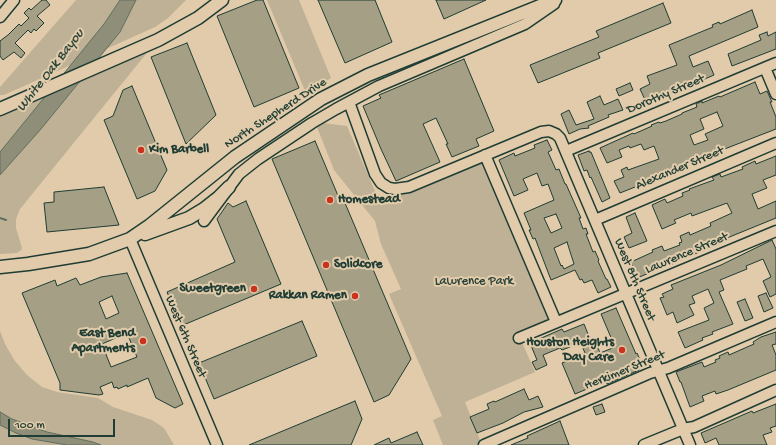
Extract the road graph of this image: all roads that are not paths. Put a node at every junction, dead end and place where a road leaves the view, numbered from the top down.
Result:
1 (14, 0) edge
2 (222, 0) edge
3 (555, 0) edge
4 (560, 0) edge
5 (0, 17) edge
6 (776, 63) edge
7 (765, 68) junction
8 (776, 94) edge
9 (349, 102) junction
10 (0, 109) edge
11 (776, 143) edge
12 (566, 151) junction
13 (485, 155) junction
14 (229, 187) junction
15 (595, 220) junction
16 (204, 221) dead end
17 (776, 231) edge
18 (130, 239) junction
19 (0, 267) edge
20 (626, 294) junction
21 (556, 322) junction
22 (776, 322) edge
23 (519, 338) dead end
24 (658, 371) junction
25 (776, 390) edge
26 (683, 429) junction
27 (217, 445) edge
28 (484, 445) edge
29 (644, 445) edge
30 (690, 445) edge

1 - 5 street
2 - 10 main road
3 - 18 main road, North Shepherd Drive
4 - 9 street, North Shepherd Drive
6 - 7 street, Dorothy Street
7 - 8 street
7 - 12 street, Dorothy Street
9 - 13 street
9 - 14 street, North Shepherd Drive
11 - 15 street, Alexander Street
12 - 13 street, West 8th Street
12 - 15 street, West 8th Street
13 - 21 street
14 - 16 street, North Shepherd Drive
14 - 18 main road
15 - 20 street, West 8th Street
17 - 20 street, Lawrence Street
18 - 19 main road, North Shepherd Drive
18 - 27 street, West 6th Street
20 - 21 street, Lawrence Street
20 - 24 street, West 8th Street
21 - 23 street, Lawrence Street
22 - 24 street, Herkimer Street
24 - 26 street, West 8th Street
24 - 28 street, Herkimer Street
25 - 26 street
26 - 29 street
26 - 30 street, West 8th Street

